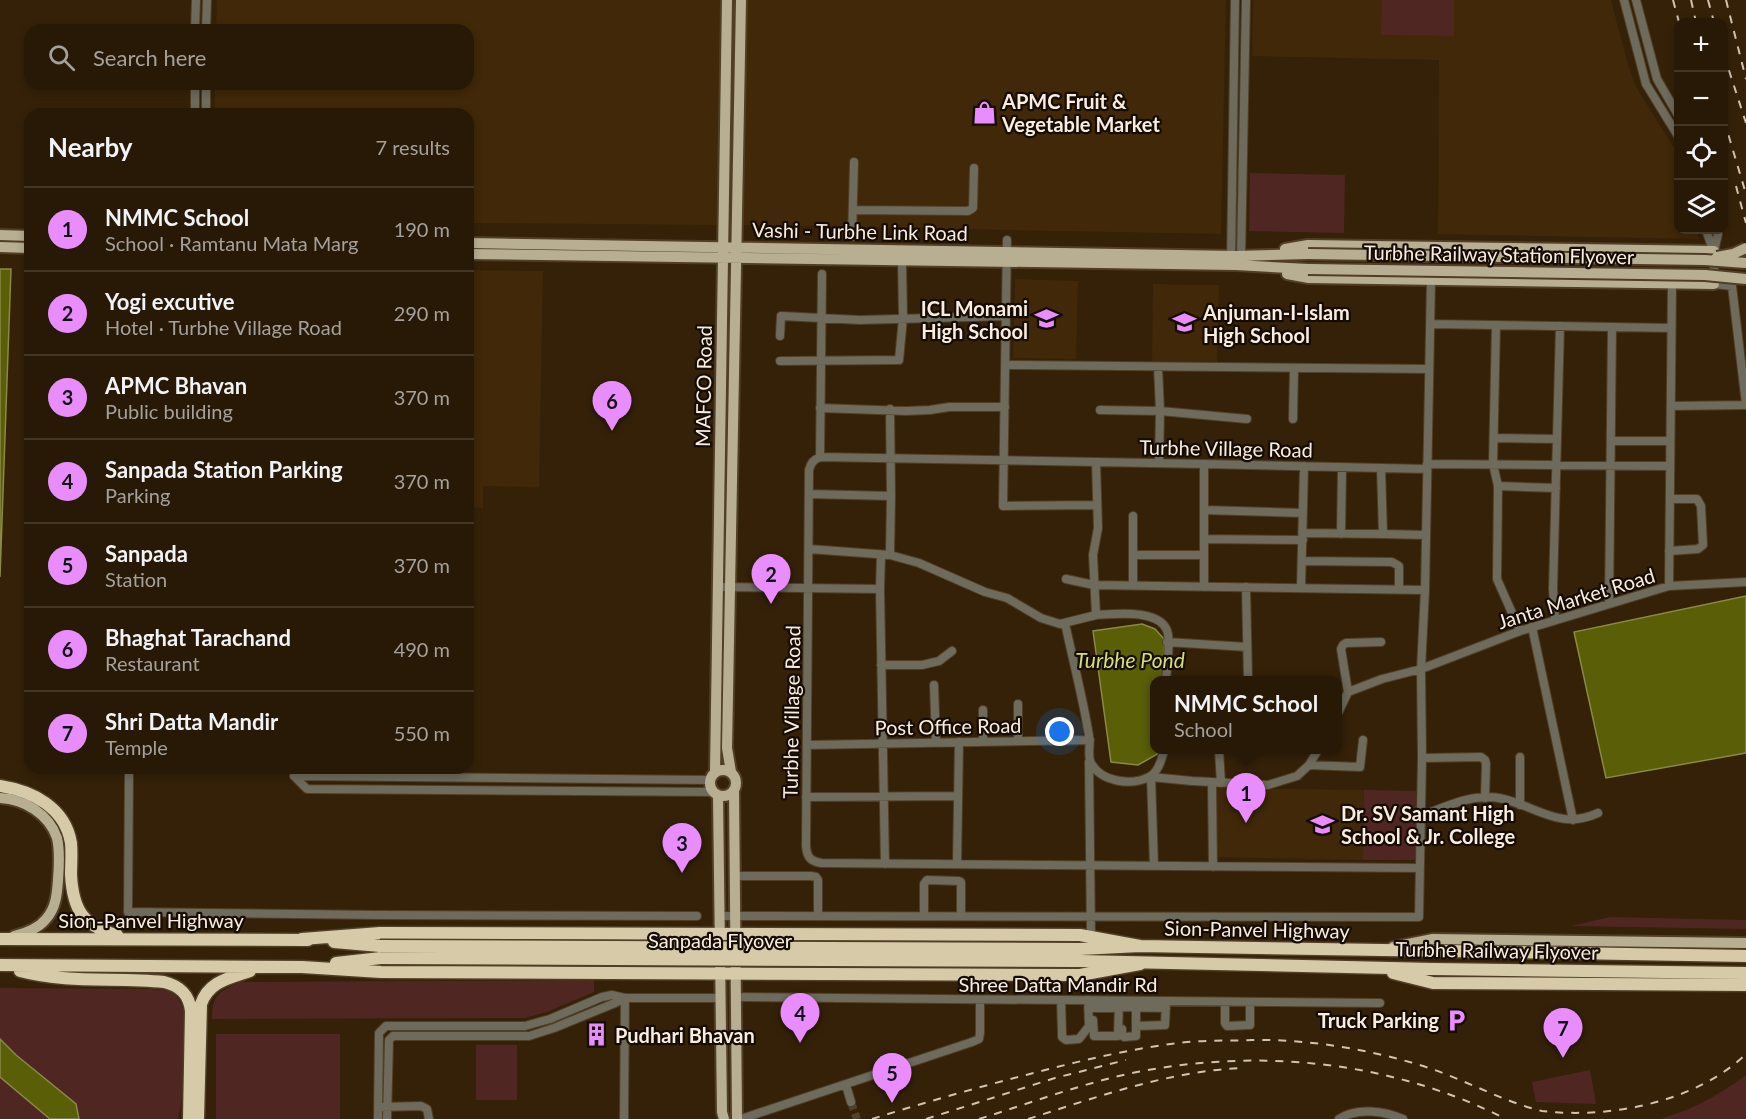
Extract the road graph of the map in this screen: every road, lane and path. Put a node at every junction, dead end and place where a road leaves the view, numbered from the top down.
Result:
1 (196, 0) edge
2 (207, 0) edge
3 (728, 0) edge
4 (741, 0) edge
5 (1236, 0) edge
6 (1246, 0) edge
7 (1624, 0) edge
8 (1636, 0) edge
9 (195, 24) edge
10 (206, 24) edge
11 (195, 90) edge
12 (206, 90) edge
13 (195, 108) edge
14 (206, 108) edge
15 (1674, 108) edge
16 (1674, 130) edge
17 (854, 162) dead end
18 (974, 168) dead end
19 (853, 210) junction
20 (1708, 234) edge
21 (1718, 234) edge
22 (0, 235) edge
23 (24, 236) edge
24 (852, 237) dead end
25 (1007, 240) dead end
26 (474, 243) edge
27 (0, 247) edge
28 (24, 248) edge
29 (1746, 248) edge
30 (553, 250) junction
31 (1714, 251) junction
32 (723, 252) junction
33 (736, 253) junction
34 (474, 254) edge
35 (1007, 257) junction
36 (902, 260) junction
37 (1705, 260) junction
38 (1241, 261) junction
39 (1746, 263) edge
40 (822, 274) dead end
41 (1746, 279) edge
42 (1431, 280) junction
43 (1672, 284) junction
44 (1714, 284) junction
45 (1006, 315) junction
46 (822, 318) junction
47 (903, 318) junction
48 (1430, 324) junction
49 (1496, 326) junction
50 (1560, 326) junction
51 (1612, 327) junction
52 (1671, 328) junction
53 (780, 336) dead end
54 (780, 361) dead end
55 (821, 361) junction
56 (1005, 365) junction
57 (1158, 367) junction
58 (1294, 368) junction
59 (1429, 369) junction
60 (1746, 404) edge
61 (1005, 406) junction
62 (1671, 406) junction
63 (820, 408) junction
64 (890, 409) junction
65 (1100, 410) dead end
66 (1160, 411) junction
67 (1247, 419) dead end
68 (1293, 419) dead end
69 (1494, 438) junction
70 (1557, 439) junction
71 (1611, 441) junction
72 (1670, 441) junction
73 (820, 458) junction
74 (891, 459) junction
75 (1004, 460) junction
76 (1096, 462) junction
77 (1158, 463) junction
78 (1204, 464) junction
79 (1493, 464) junction
80 (720, 465) junction
81 (732, 465) junction
82 (1556, 465) junction
83 (1611, 465) junction
84 (1304, 466) junction
85 (1670, 466) junction
86 (1427, 467) junction
87 (1342, 468) junction
88 (1381, 468) junction
89 (1498, 486) junction
90 (1556, 489) junction
91 (809, 494) junction
92 (891, 496) junction
93 (1670, 499) junction
94 (1097, 505) junction
95 (1204, 510) junction
96 (1303, 513) junction
97 (1133, 516) dead end
98 (1341, 534) junction
99 (1383, 534) junction
100 (1426, 535) junction
101 (1303, 537) junction
102 (1204, 539) junction
103 (809, 549) junction
104 (1669, 551) junction
105 (890, 555) junction
106 (1133, 555) junction
107 (1204, 555) junction
108 (1302, 561) junction
109 (1066, 579) dead end
110 (1746, 582) edge
111 (1094, 585) junction
112 (1133, 585) junction
113 (1669, 586) junction
114 (1204, 587) junction
115 (1246, 587) junction
116 (808, 588) junction
117 (1301, 588) junction
118 (880, 589) junction
119 (1399, 589) junction
120 (1425, 590) junction
121 (718, 593) junction
122 (730, 593) junction
123 (1609, 604) junction
124 (1096, 615) junction
125 (1555, 620) junction
126 (1065, 623) junction
127 (1532, 627) junction
128 (1520, 631) junction
129 (1167, 642) junction
130 (1381, 642) dead end
131 (1247, 647) junction
132 (952, 651) dead end
133 (881, 665) junction
134 (1421, 669) junction
135 (1166, 676) edge
136 (1248, 676) edge
137 (934, 685) dead end
138 (1348, 692) junction
139 (1018, 704) dead end
140 (1342, 705) edge
141 (983, 710) dead end
142 (1090, 740) junction
143 (1363, 740) dead end
144 (983, 741) junction
145 (1018, 741) junction
146 (936, 742) junction
147 (959, 742) junction
148 (884, 743) junction
149 (807, 745) junction
150 (1163, 754) edge
151 (1219, 754) edge
152 (1316, 754) edge
153 (1520, 757) dead end
154 (1422, 758) junction
155 (1089, 761) junction
156 (1309, 765) junction
157 (731, 772) junction
158 (129, 774) edge
159 (713, 776) junction
160 (1151, 777) junction
161 (1212, 783) junction
162 (1221, 783) junction
163 (0, 786) edge
164 (734, 791) junction
165 (716, 793) junction
166 (806, 796) junction
167 (958, 796) junction
168 (885, 797) junction
169 (0, 798) edge
170 (1485, 798) junction
171 (1521, 805) junction
172 (1598, 813) dead end
173 (1421, 816) junction
174 (1573, 820) junction
175 (885, 864) junction
176 (957, 864) junction
177 (1090, 866) junction
178 (1154, 866) junction
179 (1213, 867) junction
180 (1420, 868) junction
181 (735, 876) junction
182 (697, 916) dead end
183 (720, 916) junction
184 (735, 916) junction
185 (818, 916) junction
186 (924, 916) junction
187 (961, 916) junction
188 (1091, 916) junction
189 (659, 934) junction
190 (720, 934) junction
191 (735, 934) junction
192 (1091, 938) junction
193 (1, 939) edge
194 (133, 939) junction
195 (302, 939) junction
196 (1746, 943) edge
197 (1140, 946) junction
198 (1373, 951) junction
199 (381, 952) junction
200 (1080, 955) junction
201 (1746, 956) edge
202 (1140, 964) junction
203 (1, 966) edge
204 (1746, 966) edge
205 (263, 967) junction
206 (302, 968) junction
207 (1372, 968) junction
208 (1401, 969) junction
209 (658, 973) junction
210 (720, 973) junction
211 (736, 973) junction
212 (1746, 973) edge
213 (1746, 985) edge
214 (736, 997) junction
215 (625, 998) junction
216 (721, 998) junction
217 (980, 1000) junction
218 (1060, 1000) junction
219 (1225, 1002) junction
220 (1250, 1002) junction
221 (1092, 1003) junction
222 (1380, 1003) dead end
223 (1120, 1004) junction
224 (1136, 1004) junction
225 (1166, 1004) junction
226 (1136, 1026) junction
227 (846, 1085) junction
228 (851, 1102) tunnel mouth
229 (378, 1107) junction
230 (387, 1107) junction
231 (195, 1118) edge
232 (378, 1119) edge
233 (387, 1119) edge
234 (429, 1119) edge
235 (624, 1119) edge
236 (724, 1119) edge
237 (739, 1119) edge
238 (1339, 1119) edge
239 (1403, 1119) edge

1 - 9 street
2 - 10 street
3 - 32 main road, MAFCO Road
4 - 33 main road, MAFCO Road
5 - 38 street
6 - 38 street
7 - 16 street
8 - 15 street
11 - 13 street
12 - 14 street
17 - 19 street
18 - 19 street
19 - 24 street
20 - 31 street
21 - 31 street
22 - 23 main road
25 - 35 street
26 - 30 main road, Vashi - Turbhe Link Road
27 - 28 main road
29 - 37 main road, bridge
30 - 32 main road, Vashi - Turbhe Link Road
30 - 34 main road, Vashi - Turbhe Link Road
31 - 38 main road
31 - 44 street
32 - 33 main road, Vashi - Turbhe Link Road
32 - 80 main road, MAFCO Road
33 - 35 main road, Vashi - Turbhe Link Road
33 - 36 main road, Vashi - Turbhe Link Road
33 - 81 main road, MAFCO Road
35 - 36 main road, Vashi - Turbhe Link Road
35 - 38 main road, Vashi - Turbhe Link Road
35 - 45 street
36 - 47 street
37 - 38 main road, Turbhe Railway Station Flyover, bridge
37 - 39 main road, Turbhe Railway Station Flyover, bridge
38 - 41 main road, Turbhe Railway Station Flyover, bridge
38 - 42 main road
40 - 46 street
42 - 43 main road
42 - 48 street
43 - 44 main road
43 - 52 street
44 - 60 street
45 - 47 street
45 - 56 street
46 - 47 street
46 - 53 street
46 - 55 street
47 - 55 street
48 - 49 street
48 - 59 street
49 - 50 street
49 - 69 street
50 - 51 street
50 - 70 street
51 - 52 street
51 - 71 street
52 - 62 street
54 - 55 street
55 - 63 street
56 - 57 street
56 - 61 street
57 - 58 street
57 - 66 street
58 - 59 street
58 - 68 street
59 - 86 street
60 - 62 street
61 - 64 street
61 - 75 street
62 - 72 street
63 - 64 street
63 - 73 street
64 - 74 street
65 - 66 street
66 - 67 street
66 - 77 street
69 - 70 street
69 - 79 street
70 - 82 street
71 - 72 street
71 - 83 street
72 - 85 street
73 - 74 street, Turbhe Village Road
73 - 91 street, Turbhe Village Road
74 - 75 street, Turbhe Village Road
74 - 92 street
75 - 76 street, Turbhe Village Road
75 - 94 street
76 - 77 street, Turbhe Village Road
76 - 94 street
77 - 78 street, Turbhe Village Road
78 - 84 street, Turbhe Village Road
78 - 95 street
79 - 82 street, Turbhe Village Road
79 - 86 street, Turbhe Village Road
79 - 89 street
80 - 81 street
80 - 121 main road, MAFCO Road
81 - 122 main road, MAFCO Road
82 - 83 street, Turbhe Village Road
82 - 90 street
83 - 85 street, Turbhe Village Road
83 - 123 street
84 - 87 street, Turbhe Village Road
84 - 96 street
85 - 93 street
86 - 88 street, Turbhe Village Road
86 - 100 street
87 - 88 street, Turbhe Village Road
87 - 98 street
88 - 99 street
89 - 90 street
89 - 128 street
90 - 125 street
91 - 92 street
91 - 103 street, Turbhe Village Road
92 - 105 street
93 - 104 street
93 - 104 street
94 - 111 street
95 - 96 street
95 - 102 street
96 - 101 street
97 - 106 street
98 - 99 street
98 - 101 street
99 - 100 street
100 - 120 street
101 - 102 street
101 - 108 street
102 - 107 street
103 - 105 street
103 - 116 street, Turbhe Village Road
104 - 113 street
105 - 118 street
105 - 126 street
106 - 107 street
106 - 112 street
107 - 114 street
108 - 117 street
108 - 119 street
109 - 111 street
110 - 113 street, Janta Market Road
111 - 112 street
111 - 124 street
112 - 114 street
113 - 123 street, Janta Market Road
114 - 115 street
115 - 117 street
115 - 131 street
116 - 118 street
116 - 122 street
116 - 149 street, Turbhe Village Road
117 - 119 street
118 - 133 street
119 - 120 street
120 - 134 street
121 - 122 street
121 - 159 main road, MAFCO Road
122 - 157 main road, MAFCO Road
123 - 125 street, Janta Market Road
124 - 126 street
124 - 129 street
125 - 127 street, Janta Market Road
126 - 142 street
127 - 128 street, Janta Market Road
127 - 174 street
128 - 134 street, Janta Market Road
129 - 131 street
129 - 135 street
130 - 138 street
131 - 136 street
132 - 133 street
133 - 148 street
134 - 138 street, Janta Market Road
134 - 154 street
137 - 146 street
138 - 140 street
139 - 145 street
141 - 144 street
142 - 145 street, Post Office Road
142 - 155 street
143 - 156 street
144 - 145 street, Post Office Road
144 - 147 street, Post Office Road
146 - 147 street, Post Office Road
146 - 148 street, Post Office Road
147 - 167 street
148 - 149 street, Post Office Road
148 - 168 street
149 - 166 street, Turbhe Village Road
150 - 160 street
151 - 162 street
152 - 156 street
153 - 171 street
154 - 170 street
154 - 173 street
155 - 160 street
155 - 177 street
156 - 162 street
157 - 159 main road
157 - 164 main road
158 - 182 street
159 - 165 main road
159 - 165 street
160 - 161 street
160 - 178 street
161 - 162 street
161 - 179 street
163 - 194 highway
164 - 165 main road
164 - 181 main road
165 - 183 main road
166 - 168 street
166 - 175 street, Turbhe Village Road
167 - 168 street
167 - 176 street
168 - 175 street
169 - 193 main road
170 - 171 street
170 - 173 street
171 - 174 street
172 - 174 street
173 - 180 street
175 - 176 street, Turbhe Village Road
176 - 177 street, Turbhe Village Road
177 - 178 street, Turbhe Village Road
177 - 188 street
178 - 179 street, Turbhe Village Road
179 - 180 street, Turbhe Village Road
180 - 188 street
181 - 184 main road
181 - 185 street
183 - 184 street
183 - 190 main road
184 - 185 street
184 - 191 main road
185 - 186 street
186 - 187 street
186 - 187 street
187 - 188 street
188 - 192 street
189 - 190 highway
189 - 195 highway
189 - 209 highway
190 - 191 highway
190 - 210 main road
191 - 192 highway
191 - 211 main road
192 - 197 highway
193 - 194 highway, Sion-Panvel Highway
194 - 195 highway, Sion-Panvel Highway
195 - 199 highway, Sanpada Flyover
196 - 198 main road
197 - 198 highway, Sion-Panvel Highway
197 - 200 highway, Sanpada Flyover
198 - 201 highway, Turbhe Railway Flyover
199 - 200 highway, Sanpada Flyover, bridge
199 - 206 highway, Sanpada Flyover
200 - 202 highway, Sanpada Flyover
202 - 207 highway, Sion-Panvel Highway
202 - 211 highway
203 - 205 highway
203 - 231 highway
204 - 208 highway
205 - 206 highway
205 - 231 highway
206 - 209 highway
207 - 208 highway, Turbhe Railway Flyover
207 - 213 highway, Turbhe Railway Flyover
208 - 212 highway, Turbhe Railway Flyover
209 - 210 highway
210 - 211 highway
210 - 216 main road
211 - 214 main road
214 - 217 street, Shree Datta Mandir Rd
214 - 237 main road
215 - 216 street
215 - 229 street
215 - 230 street
215 - 235 street
216 - 236 main road
217 - 218 street, Shree Datta Mandir Rd
217 - 227 street
218 - 221 street, Shree Datta Mandir Rd
218 - 221 street
219 - 220 street, Shree Datta Mandir Rd
219 - 220 street
219 - 225 street, Shree Datta Mandir Rd
220 - 222 street, Shree Datta Mandir Rd
221 - 223 street, Shree Datta Mandir Rd
221 - 223 street
223 - 224 street, Shree Datta Mandir Rd
223 - 226 street
224 - 225 street, Shree Datta Mandir Rd
224 - 226 street
225 - 226 street
227 - 228 street
227 - 237 street
229 - 230 street
229 - 232 street
230 - 233 street
230 - 234 street
238 - 239 street

